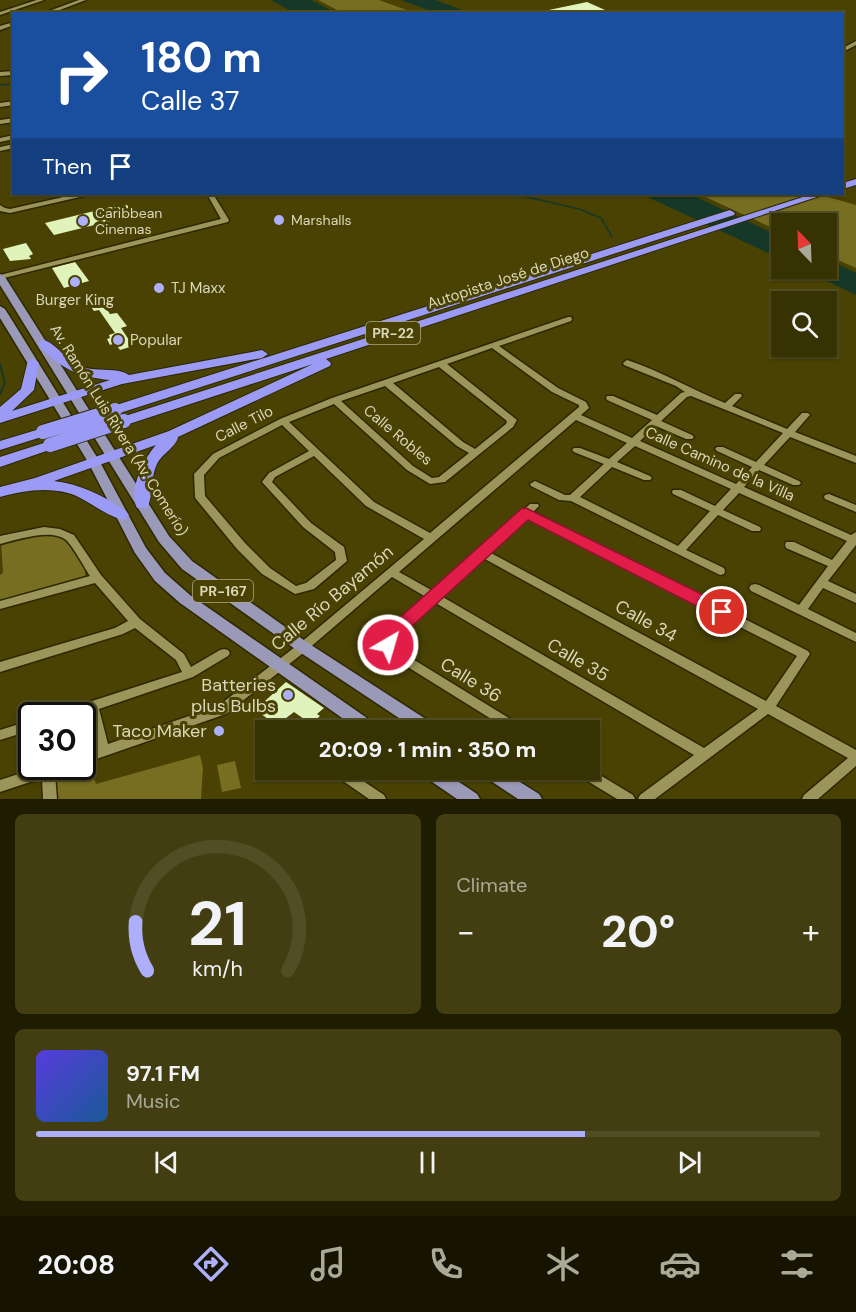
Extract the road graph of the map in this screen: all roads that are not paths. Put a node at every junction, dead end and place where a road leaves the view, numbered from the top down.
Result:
1 (42, 0) edge
2 (84, 0) edge
3 (0, 5) edge
4 (14, 9) junction
5 (50, 12) edge
6 (0, 14) edge
7 (0, 23) edge
8 (11, 24) edge
9 (0, 28) edge
10 (0, 131) edge
11 (7, 140) edge
12 (50, 195) edge
13 (79, 195) edge
14 (211, 195) edge
15 (788, 195) edge
16 (818, 195) edge
17 (54, 200) junction
18 (0, 207) edge
19 (224, 217) junction
20 (657, 243) junction
21 (0, 272) edge
22 (0, 277) edge
23 (476, 294) junction
24 (441, 305) junction
25 (0, 309) edge
26 (453, 314) junction
27 (568, 319) dead end
28 (44, 344) junction
29 (493, 345) junction
30 (33, 363) junction
31 (440, 363) junction
32 (627, 363) dead end
33 (144, 376) junction
34 (386, 382) junction
35 (692, 393) junction
36 (75, 394) junction
37 (738, 396) dead end
38 (610, 398) dead end
39 (335, 400) junction
40 (56, 401) junction
41 (726, 407) junction
42 (0, 413) edge
43 (805, 415) dead end
44 (119, 416) junction
45 (575, 416) junction
46 (0, 419) edge
47 (656, 421) junction
48 (283, 422) junction
49 (193, 425) junction
50 (788, 433) junction
51 (689, 437) dead end
52 (47, 439) junction
53 (634, 441) junction
54 (0, 446) edge
55 (577, 450) dead end
56 (720, 450) dead end
57 (315, 452) junction
58 (475, 453) junction
59 (0, 454) edge
60 (112, 455) junction
61 (856, 460) edge
62 (0, 462) edge
63 (94, 462) junction
64 (612, 462) junction
65 (758, 466) junction
66 (646, 478) dead end
67 (796, 483) dead end
68 (535, 484) dead end
69 (738, 488) junction
70 (4, 491) edge
71 (677, 492) dead end
72 (829, 497) dead end
73 (573, 498) junction
74 (142, 504) junction
75 (856, 509) edge
76 (717, 511) junction
77 (121, 515) junction
78 (756, 529) dead end
79 (431, 538) junction
80 (855, 539) edge
81 (0, 540) edge
82 (790, 545) dead end
83 (680, 550) junction
84 (482, 553) junction
85 (834, 565) junction
86 (720, 570) dead end
87 (391, 572) junction
88 (97, 578) junction
89 (821, 582) junction
90 (755, 588) dead end
91 (434, 596) junction
92 (856, 599) edge
93 (0, 604) edge
94 (801, 610) junction
95 (136, 622) junction
96 (856, 638) edge
97 (303, 647) junction
98 (224, 653) dead end
99 (280, 665) junction
100 (0, 667) edge
101 (189, 674) junction
102 (96, 705) edge
103 (768, 708) junction
104 (357, 720) edge
105 (414, 720) edge
106 (502, 720) edge
107 (96, 721) edge
108 (18, 729) edge
109 (0, 735) edge
110 (104, 752) junction
111 (96, 755) edge
112 (705, 755) junction
113 (856, 757) edge
114 (19, 780) edge
115 (53, 780) edge
116 (352, 780) edge
117 (443, 780) edge
118 (504, 780) edge
119 (597, 780) edge
120 (0, 786) edge
121 (50, 799) edge
122 (379, 799) edge
123 (471, 799) edge
124 (533, 799) edge
125 (628, 799) edge
126 (645, 799) edge
127 (809, 799) edge

1 - 4 street
2 - 5 street
3 - 4 street
4 - 6 street
7 - 8 street
8 - 9 street
10 - 11 street
12 - 17 street
13 - 17 street
14 - 19 street
15 - 20 highway, Autopista José de Diego / PR-22
16 - 20 highway, Autopista José de Diego / PR-22
17 - 18 street
19 - 21 street
19 - 22 street
20 - 23 highway, Autopista José de Diego / PR-22
20 - 26 highway, Autopista José de Diego / PR-22
20 - 44 highway
22 - 28 main road, Av. Ramón Luis Rivera (Av. Comerío) / PR-167
23 - 24 highway, Autopista José de Diego / PR-22
23 - 44 highway
24 - 33 highway
24 - 44 highway, Autopista José de Diego / PR-22
25 - 30 main road, PR-167
26 - 44 highway, Autopista José de Diego / PR-22
26 - 49 highway
27 - 29 street, Calle Tilo
28 - 33 highway
28 - 36 main road, Av. Ramón Luis Rivera (Av. Comerío) / PR-167
29 - 31 street, Calle Tilo
29 - 45 street
30 - 40 main road, PR-167
30 - 42 highway
31 - 34 street, Calle Tilo
31 - 58 street, Calle Robles
32 - 35 street
33 - 36 highway
34 - 39 street, Calle Tilo
34 - 58 street
35 - 41 street
35 - 47 street
36 - 40 highway
36 - 60 main road, Av. Ramón Luis Rivera (Av. Comerío) / PR-167
37 - 41 street
38 - 47 street
39 - 48 street, Calle Tilo
39 - 58 street, Calle Robles
40 - 46 highway
40 - 63 main road, PR-167
41 - 50 street
43 - 50 street
44 - 52 highway, Autopista José de Diego / PR-22, bridge
45 - 53 street, Calle Camino de la Villa
45 - 79 street, Calle Río Bayamón
47 - 51 street
47 - 53 street
48 - 57 street
48 - 57 street, Calle Tilo
49 - 60 highway
49 - 74 highway
50 - 61 street
50 - 65 street
52 - 54 highway, Autopista José de Diego / PR-22
52 - 59 highway
52 - 62 highway, Autopista José de Diego / PR-22
53 - 64 street
53 - 69 street, Calle Camino de la Villa
55 - 64 street
56 - 65 street
57 - 79 street
60 - 63 highway
60 - 74 main road, Av. Ramón Luis Rivera (Av. Comerío) / PR-167
63 - 70 highway
63 - 77 main road, PR-167
64 - 66 street
64 - 73 street
65 - 67 street
65 - 69 street
68 - 73 street
69 - 76 street
69 - 80 street, Calle Camino de la Villa
70 - 77 highway
71 - 76 street
72 - 75 street
73 - 83 street
74 - 97 main road, Av. Ramón Luis Rivera (Av. Comerío) / PR-167
76 - 78 street
76 - 83 street
77 - 99 main road, PR-167
79 - 87 street, Calle Río Bayamón
80 - 85 street
81 - 88 street
82 - 85 street
83 - 86 street
84 - 91 street, Calle 36
84 - 103 street, Calle 34
84 - 103 street, Calle 36
85 - 89 street
87 - 91 street, Calle 35
87 - 97 street, Calle Río Bayamón
88 - 93 street
88 - 95 street
89 - 92 street
89 - 94 street
90 - 94 street
91 - 106 street, Calle 36
91 - 112 street, Calle 35
94 - 96 street
95 - 100 street
95 - 101 street
97 - 99 street, Calle Río Bayamón
97 - 105 main road, Av. Ramón Luis Rivera (Av. Comerío) / PR-167
98 - 101 street
99 - 104 main road, PR-167
99 - 110 street, Calle Río Bayamón
101 - 102 street
103 - 112 street
103 - 113 street, Calle 34
107 - 110 street
108 - 109 street
110 - 111 street, Calle Río Bayamón
112 - 126 street
113 - 127 street
114 - 120 street
115 - 121 street
116 - 122 street
117 - 123 main road
118 - 124 main road
119 - 125 street

